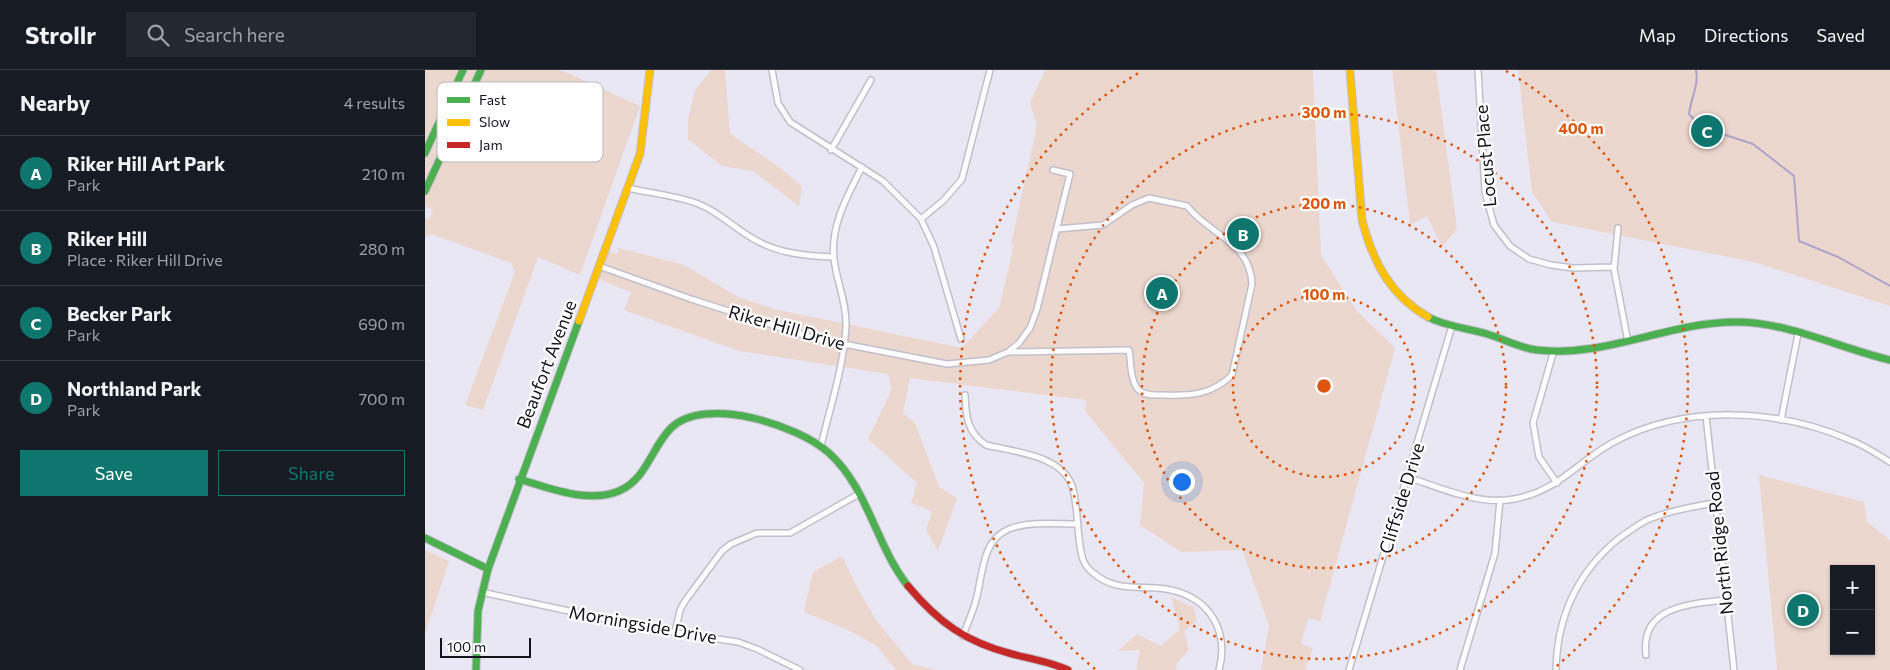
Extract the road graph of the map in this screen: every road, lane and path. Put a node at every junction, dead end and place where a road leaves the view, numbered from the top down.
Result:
1 (463, 70) edge
2 (481, 70) edge
3 (650, 70) edge
4 (772, 70) edge
5 (990, 70) edge
6 (1478, 70) edge
7 (1350, 71) dead end
8 (871, 80) dead end
9 (458, 82) edge
10 (475, 82) edge
11 (437, 127) edge
12 (831, 150) junction
13 (425, 153) edge
14 (438, 162) edge
15 (862, 167) junction
16 (1053, 170) dead end
17 (628, 188) junction
18 (425, 191) edge
19 (921, 219) junction
20 (1618, 228) dead end
21 (1057, 229) junction
22 (833, 257) junction
23 (599, 266) junction
24 (1614, 267) junction
25 (1453, 326) junction
26 (1798, 334) junction
27 (961, 339) dead end
28 (1628, 342) junction
29 (844, 345) junction
30 (1554, 350) junction
31 (1008, 352) junction
32 (1890, 360) edge
33 (965, 395) dead end
34 (1706, 416) junction
35 (1781, 420) junction
36 (821, 446) junction
37 (1890, 462) edge
38 (1407, 478) junction
39 (519, 479) junction
40 (1557, 483) junction
41 (857, 495) junction
42 (1500, 500) junction
43 (1714, 503) junction
44 (1078, 524) junction
45 (425, 538) edge
46 (487, 568) junction
47 (481, 592) junction
48 (1725, 600) junction
49 (675, 633) junction
50 (963, 636) junction
51 (1646, 655) dead end
52 (476, 670) edge
53 (799, 670) edge
54 (1068, 670) edge
55 (1219, 670) edge
56 (1349, 670) edge
57 (1460, 670) edge
58 (1557, 670) edge
59 (1733, 670) edge

1 - 9 street
2 - 10 street
3 - 17 street, Beaufort Avenue
4 - 12 street
5 - 19 street
6 - 24 street, Locust Place
7 - 25 street
8 - 12 street
11 - 13 street
12 - 15 street
14 - 18 street
15 - 19 street
15 - 22 street
16 - 21 street, Riker Hill Drive
17 - 22 street
17 - 23 street, Beaufort Avenue
19 - 27 street
20 - 24 street
21 - 31 street, Riker Hill Drive
21 - 31 street, Riker Hill Drive
22 - 29 street
23 - 29 street, Riker Hill Drive
23 - 39 street, Beaufort Avenue
24 - 28 street
25 - 30 street
25 - 38 street, Cliffside Drive
26 - 28 street
26 - 32 street
26 - 35 street
28 - 30 street
29 - 31 street, Riker Hill Drive
29 - 36 street
30 - 40 street
33 - 44 street
34 - 35 street
34 - 40 street
34 - 43 street, North Ridge Road
35 - 37 street
36 - 39 street
36 - 41 street
38 - 42 street
38 - 56 street, Cliffside Drive
39 - 46 street, Beaufort Avenue
40 - 42 street
41 - 49 street
41 - 50 street
42 - 57 street
43 - 48 street, North Ridge Road
43 - 58 street
44 - 50 street
44 - 55 street
45 - 46 street
46 - 47 street, Beaufort Avenue
47 - 49 street, Morningside Drive
47 - 52 street, Beaufort Avenue
48 - 51 street
48 - 59 street, North Ridge Road
49 - 53 street, Morningside Drive
50 - 54 street

